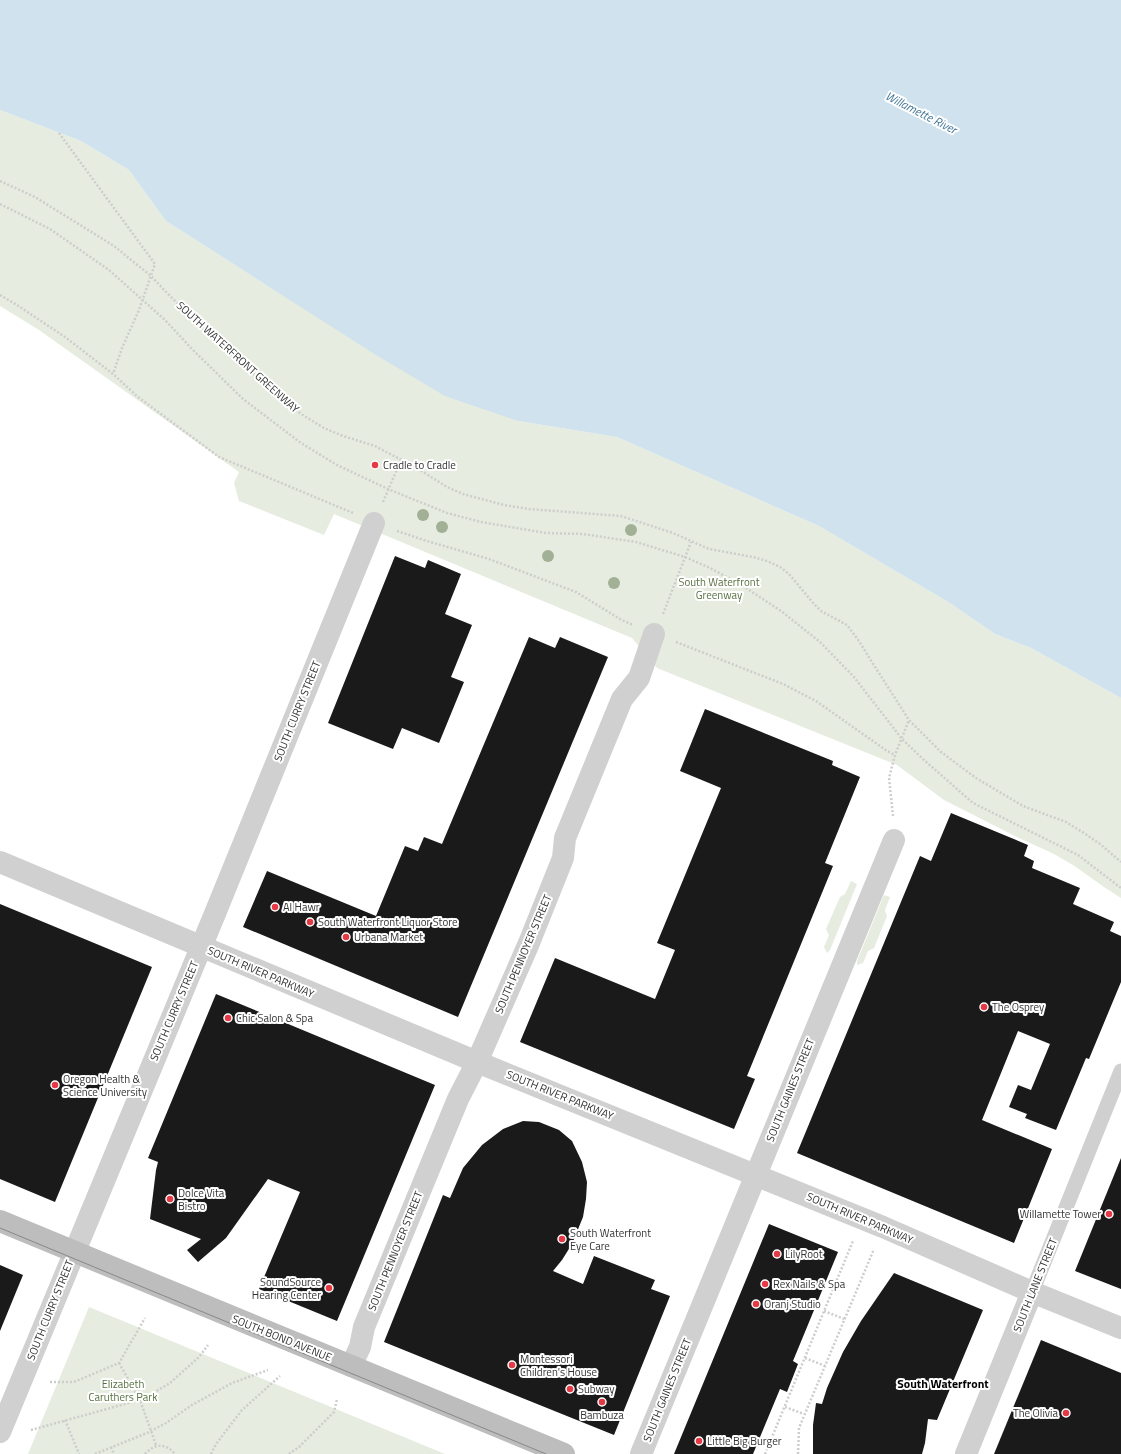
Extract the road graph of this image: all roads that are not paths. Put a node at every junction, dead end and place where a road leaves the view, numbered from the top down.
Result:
1 (374, 523) road end
2 (654, 634) road end
3 (894, 840) road end
4 (0, 862) edge
5 (201, 947) junction
6 (477, 1062) junction
7 (1121, 1071) edge
8 (756, 1174) junction
9 (0, 1222) edge
10 (74, 1252) junction
11 (1032, 1292) junction
12 (1121, 1328) edge
13 (351, 1366) junction
14 (0, 1432) edge
15 (564, 1454) edge
16 (641, 1454) edge
17 (966, 1454) edge

1 - 5 street, SOUTH CURRY STREET
2 - 6 street, SOUTH PENNOYER STREET
3 - 8 street, SOUTH GAINES STREET
4 - 5 street, SOUTH RIVER PARKWAY
5 - 6 street, SOUTH RIVER PARKWAY
5 - 10 street, SOUTH CURRY STREET
6 - 8 street, SOUTH RIVER PARKWAY
6 - 13 street, SOUTH PENNOYER STREET
7 - 11 lane, SOUTH LANE STREET
8 - 11 street, SOUTH RIVER PARKWAY
8 - 16 street, SOUTH GAINES STREET
9 - 10 street, SOUTH BOND AVENUE
10 - 13 street, SOUTH BOND AVENUE
10 - 14 street, SOUTH CURRY STREET
11 - 12 street, SOUTH RIVER PARKWAY
11 - 17 street, SOUTH LANE STREET
13 - 15 street, SOUTH BOND AVENUE

